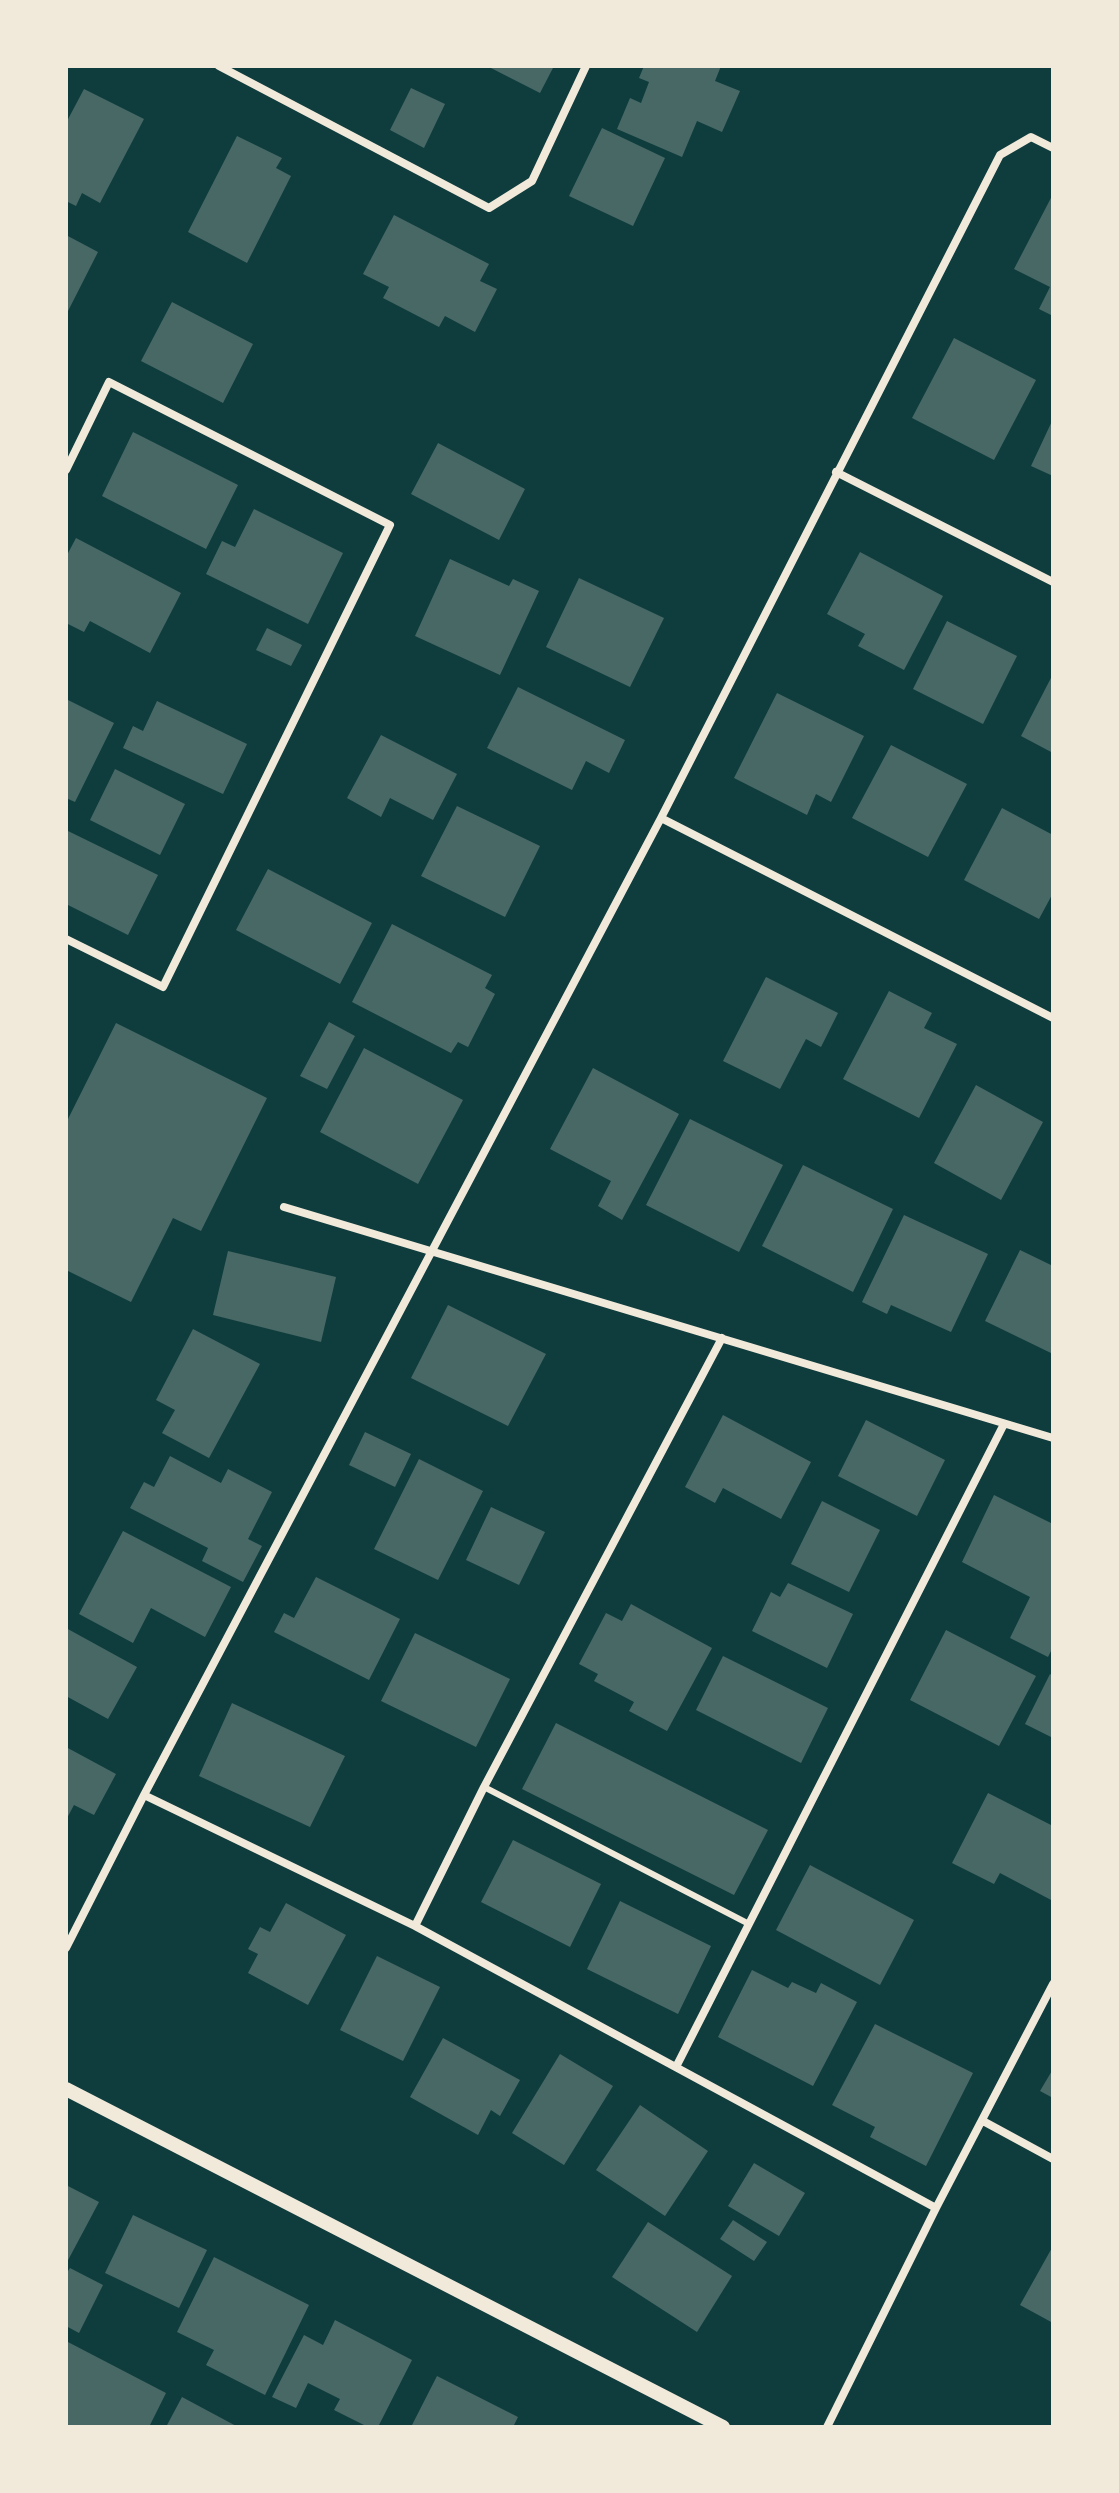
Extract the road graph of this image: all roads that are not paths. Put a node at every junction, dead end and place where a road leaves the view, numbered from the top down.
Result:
1 (219, 66) edge
2 (586, 66) edge
3 (1053, 148) edge
4 (66, 470) edge
5 (836, 472) junction
6 (1053, 582) edge
7 (661, 818) junction
8 (66, 939) edge
9 (1053, 1018) edge
10 (284, 1207) dead end
11 (433, 1251) junction
12 (722, 1338) junction
13 (1004, 1424) junction
14 (1053, 1438) edge
15 (484, 1787) junction
16 (144, 1795) junction
17 (749, 1924) junction
18 (415, 1926) junction
19 (66, 1948) edge
20 (1053, 1984) edge
21 (676, 2067) junction
22 (66, 2089) edge
23 (983, 2121) junction
24 (1053, 2159) edge
25 (936, 2208) junction
26 (723, 2427) edge
27 (827, 2427) edge

1 - 2 street
3 - 5 street
4 - 8 street
5 - 6 street
5 - 7 street
7 - 9 street
7 - 11 street
10 - 11 street
11 - 12 street
11 - 16 street
12 - 13 street
12 - 15 street
13 - 14 street
13 - 17 street
15 - 17 lane
15 - 18 street
16 - 18 street
16 - 19 street
17 - 21 street
18 - 21 street
20 - 23 street
21 - 25 street
22 - 26 street
23 - 24 street
23 - 25 street
25 - 27 street

